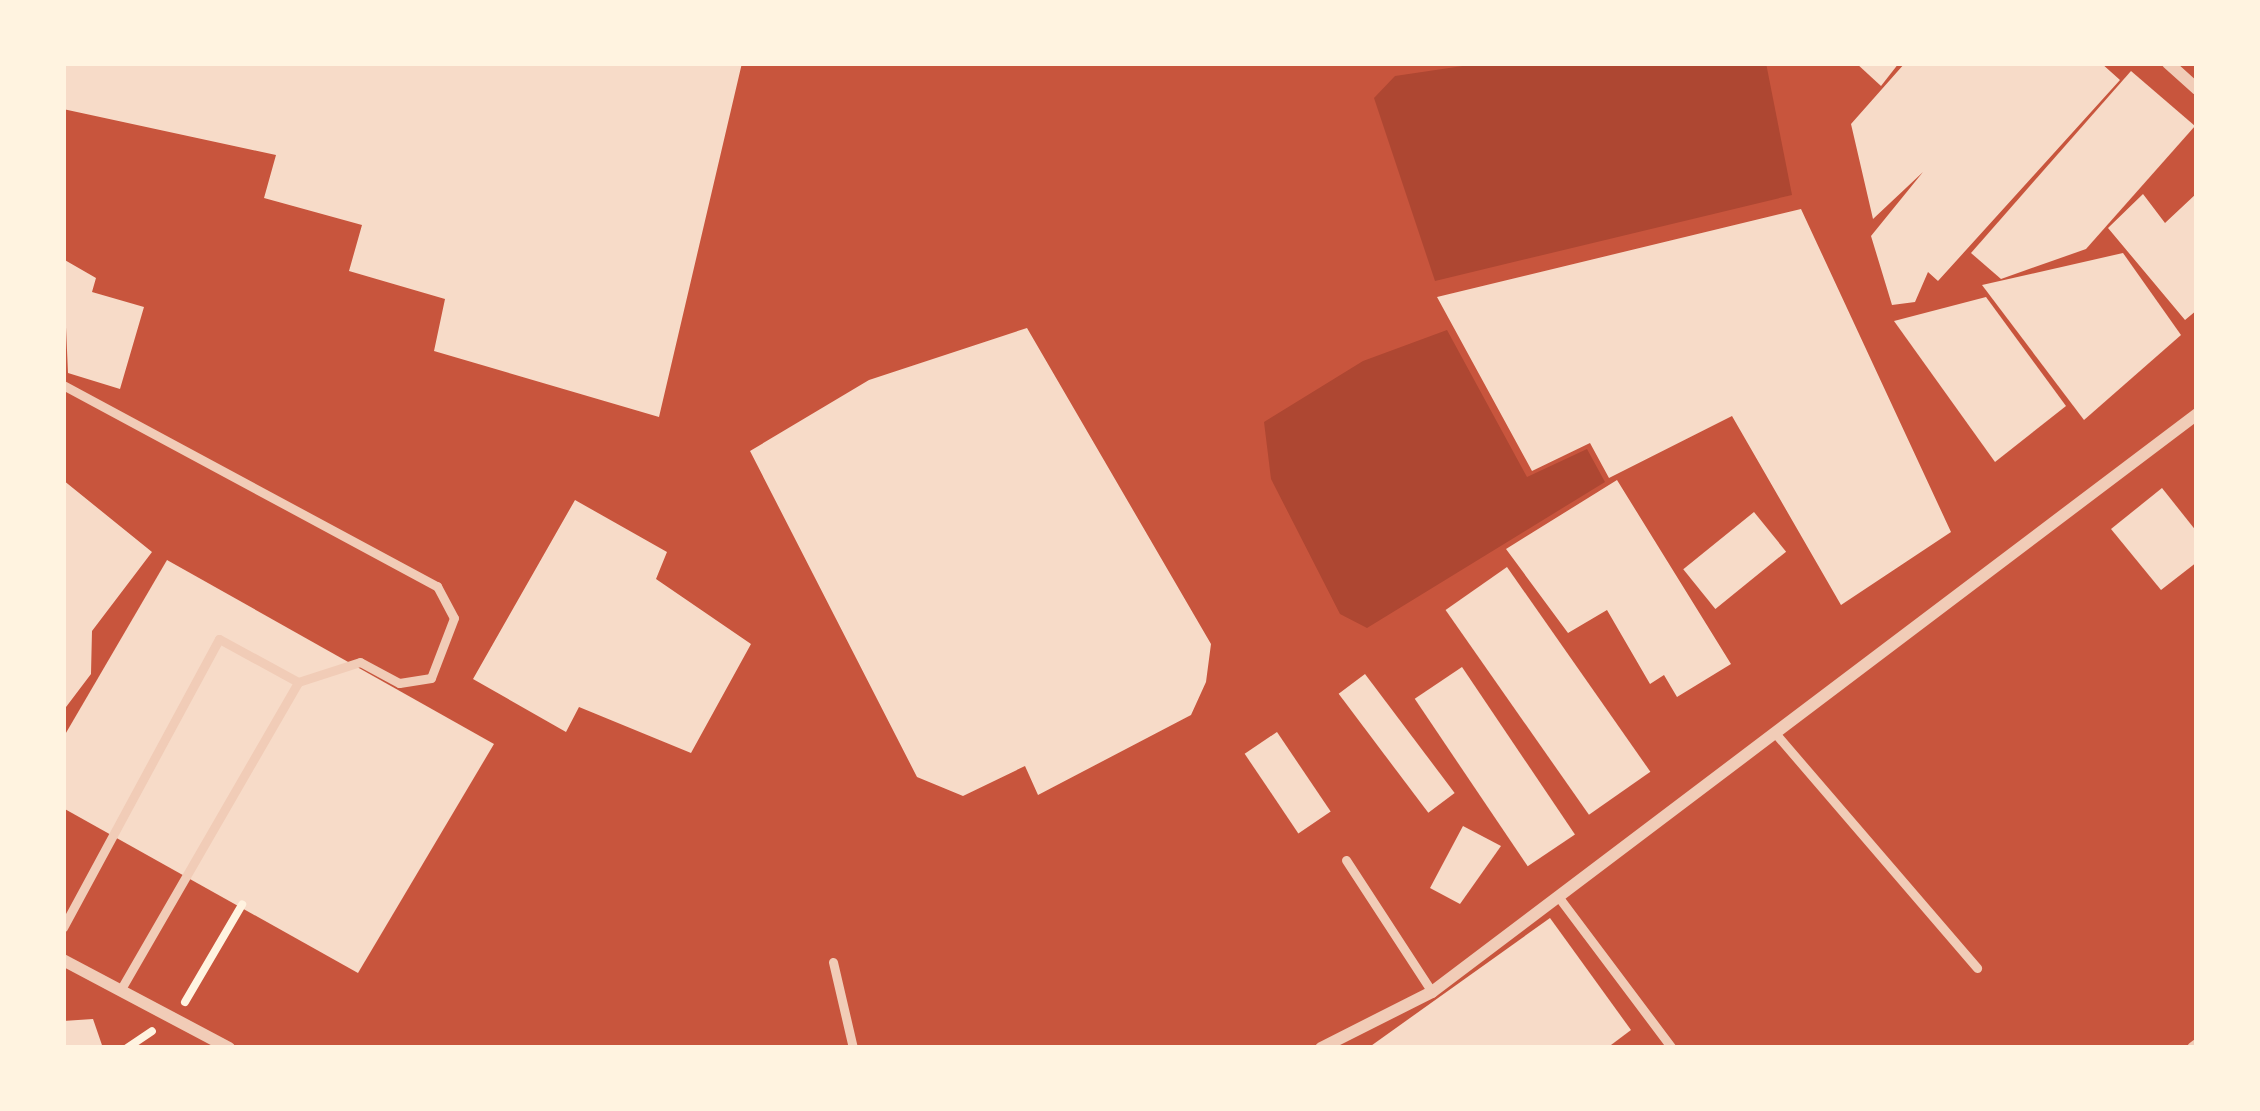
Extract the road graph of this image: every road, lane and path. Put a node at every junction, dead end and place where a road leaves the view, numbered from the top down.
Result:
1 (2168, 63) edge
2 (2197, 89) edge
3 (63, 386) edge
4 (2197, 414) edge
5 (298, 682) junction
6 (1775, 733) junction
7 (1346, 860) dead end
8 (1560, 899) junction
9 (242, 904) dead end
10 (63, 928) edge
11 (63, 960) edge
12 (833, 962) dead end
13 (1977, 968) dead end
14 (121, 988) junction
15 (1432, 992) junction
16 (179, 1012) dead end
17 (162, 1024) dead end
18 (127, 1048) edge
19 (230, 1048) edge
20 (853, 1048) edge
21 (1321, 1048) edge
22 (1672, 1048) edge

1 - 2 street
3 - 5 lane
4 - 6 street
5 - 10 lane
5 - 14 lane
6 - 8 street
6 - 13 lane
7 - 15 lane
8 - 15 street
8 - 22 lane
9 - 16 path
11 - 14 street
12 - 20 lane
14 - 19 street
15 - 21 street
17 - 18 path

